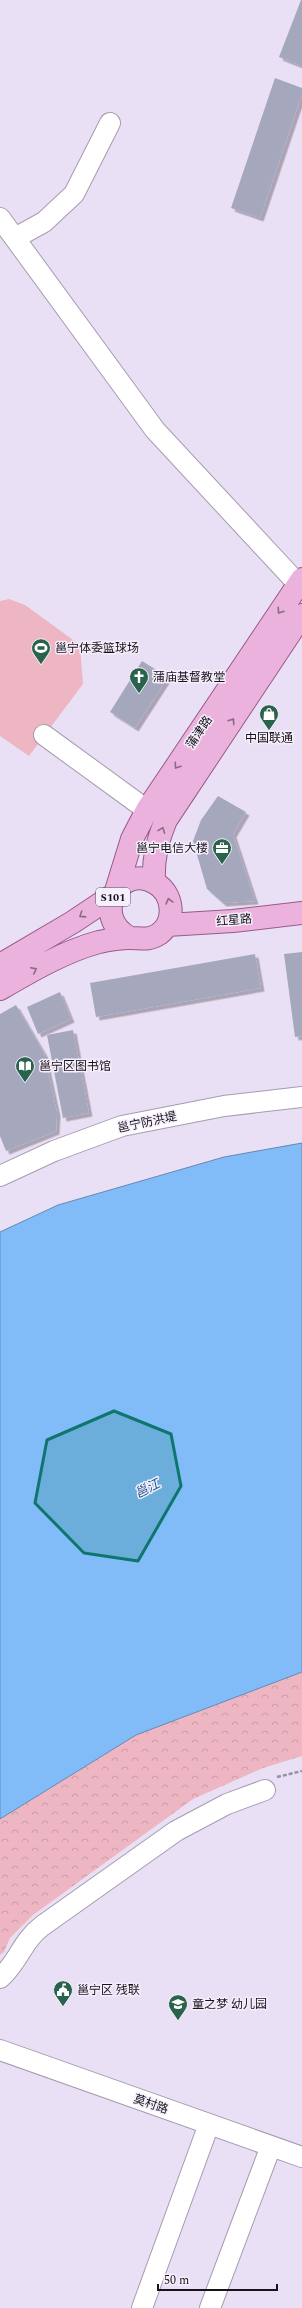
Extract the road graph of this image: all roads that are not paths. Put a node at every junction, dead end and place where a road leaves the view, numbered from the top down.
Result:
1 (110, 123) dead end
2 (5, 229) edge
3 (300, 582) edge
4 (302, 615) edge
5 (44, 735) dead end
6 (147, 810) junction
7 (154, 882) junction
8 (114, 894) junction
9 (302, 913) edge
10 (167, 925) junction
11 (130, 938) junction
12 (0, 964) edge
13 (0, 989) edge
14 (302, 1097) edge
15 (0, 1176) edge
16 (265, 1790) dead end
17 (0, 1978) edge
18 (0, 2050) edge
19 (209, 2124) junction
20 (271, 2146) junction
21 (302, 2157) edge
22 (142, 2308) edge
23 (210, 2308) edge

1 - 2 street
2 - 3 street
3 -> 6 main road, 蒲津路
7 -> 4 main road, 蒲津路
5 - 6 street
6 - 8 main road, 蒲津路
7 - 8 main road, S101
10 -> 7 main road
8 - 11 main road, 蒲津路 / S101
8 -> 12 main road
9 - 10 main road, 红星路
10 - 11 main road
13 -> 11 main road
14 - 15 street, 邕宁防洪堤
16 - 17 street
18 - 19 street, 莫村路
19 - 20 street, 莫村路
19 - 22 street
20 - 21 street, 莫村路
20 - 23 street

